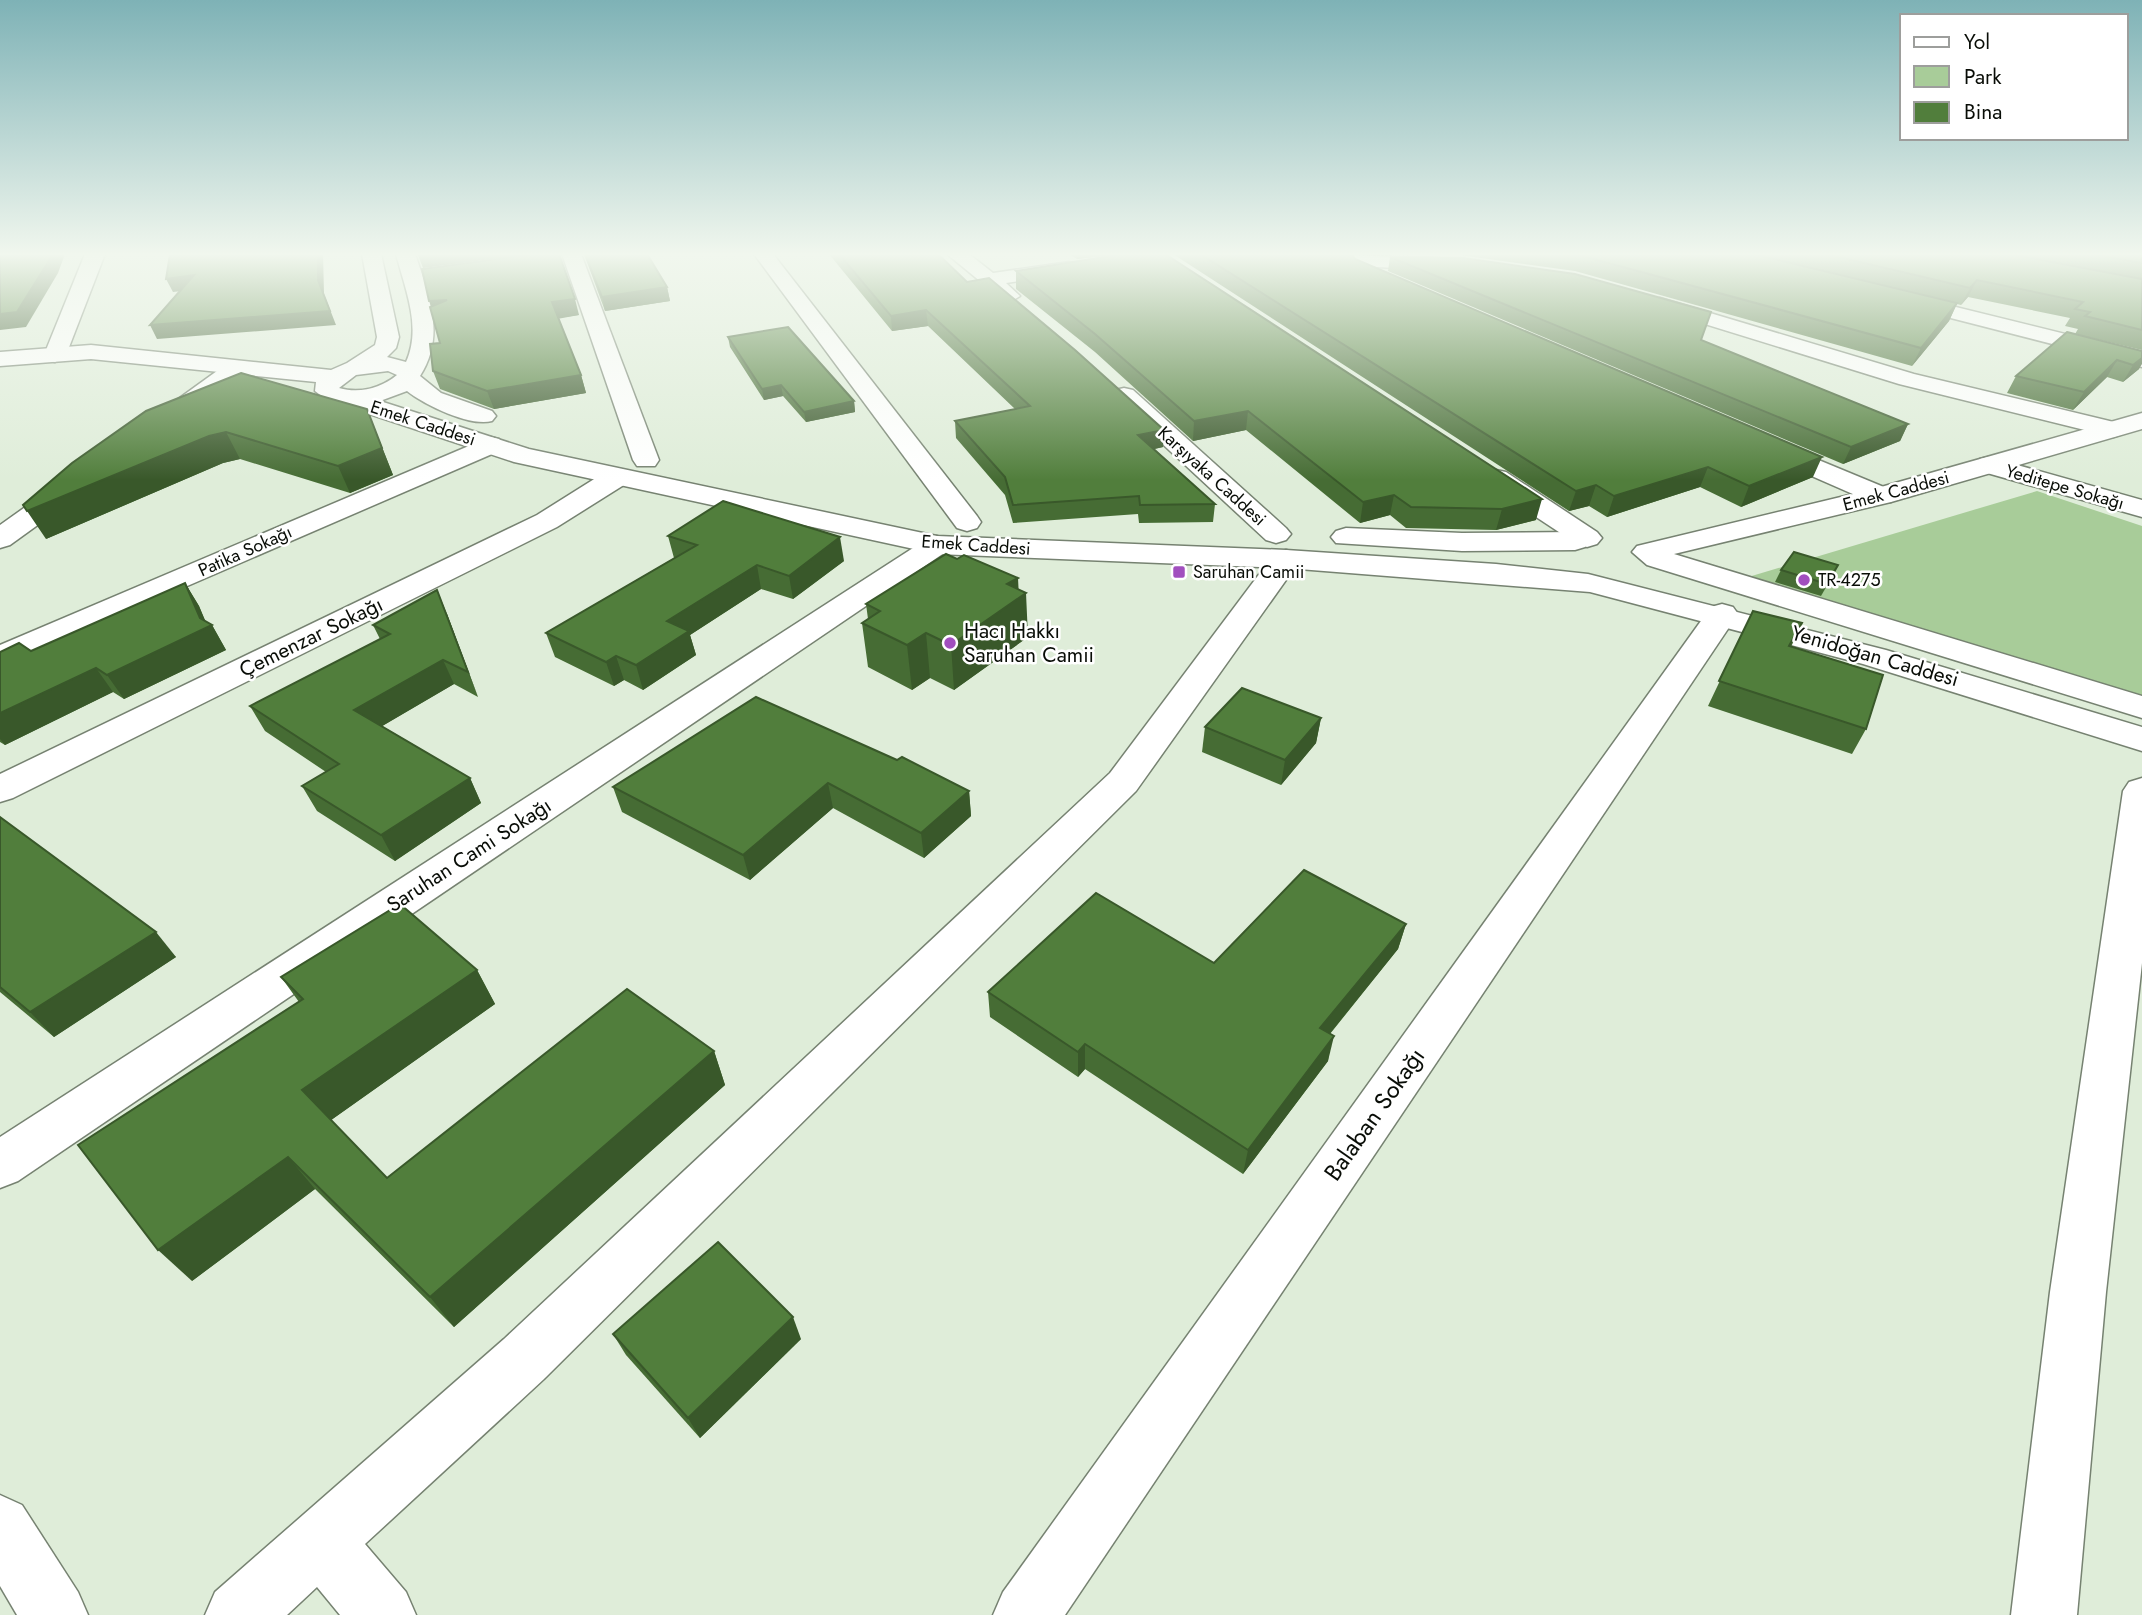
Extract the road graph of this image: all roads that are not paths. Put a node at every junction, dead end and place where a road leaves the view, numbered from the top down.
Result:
1 (65, 329) edge
2 (386, 329) edge
3 (425, 329) edge
4 (602, 329) edge
5 (814, 329) edge
6 (1743, 329) edge
7 (2020, 329) edge
8 (55, 355) junction
9 (0, 359) edge
10 (2142, 360) edge
11 (236, 368) junction
12 (410, 376) junction
13 (1105, 378) edge
14 (342, 381) junction
15 (2142, 421) edge
16 (2113, 429) junction
17 (146, 433) edge
18 (1743, 436) edge
19 (490, 445) junction
20 (646, 460) junction
21 (1472, 462) edge
22 (1989, 465) junction
23 (90, 474) edge
24 (617, 477) junction
25 (1881, 496) junction
26 (2142, 509) edge
27 (952, 534) junction
28 (0, 539) edge
29 (1598, 540) junction
30 (1281, 546) junction
31 (1652, 555) junction
32 (1595, 585) junction
33 (1722, 614) junction
34 (0, 657) edge
35 (2142, 707) edge
36 (2142, 740) edge
37 (0, 789) edge
38 (2142, 791) edge
39 (0, 1165) edge
40 (0, 1527) edge
41 (320, 1541) junction
42 (55, 1615) edge
43 (237, 1615) edge
44 (383, 1615) edge
45 (1026, 1615) edge
46 (2044, 1615) edge

1 - 8 street
2 - 14 street
3 - 12 street
4 - 20 street
5 - 27 street
6 - 16 street
7 - 10 street
8 - 9 street
8 - 11 street
11 - 14 street
11 - 17 street
12 - 14 street
12 - 20 street, Emek Caddesi
13 - 30 street, Karşıyaka Caddesi
14 - 19 street, Emek Caddesi
15 - 16 street, Emek Caddesi
16 - 22 street, Emek Caddesi
18 - 25 street
19 - 24 street, Emek Caddesi
19 - 34 street, Patika Sokağı
20 - 24 street, Çemenzar Sokağı
20 - 27 street, Emek Caddesi
21 - 29 street
22 - 25 street, Emek Caddesi
22 - 26 street, Yeditepe Sokağı
23 - 28 street
24 - 27 street, Emek Caddesi
24 - 37 street, Çemenzar Sokağı
25 - 31 street, Emek Caddesi
27 - 30 street, Emek Caddesi
27 - 39 street, Saruhan Cami Sokağı
29 - 30 street, Emek Caddesi
29 - 31 street, Yenidoğan Caddesi
29 - 32 street
30 - 32 street, Emek Caddesi
30 - 41 street
31 - 32 street
31 - 35 street, Yenidoğan Caddesi
32 - 33 street, Yenidoğan Caddesi
33 - 36 street, Yenidoğan Caddesi
33 - 45 street, Balaban Sokağı
38 - 46 street
40 - 42 street
41 - 43 street
41 - 44 street

